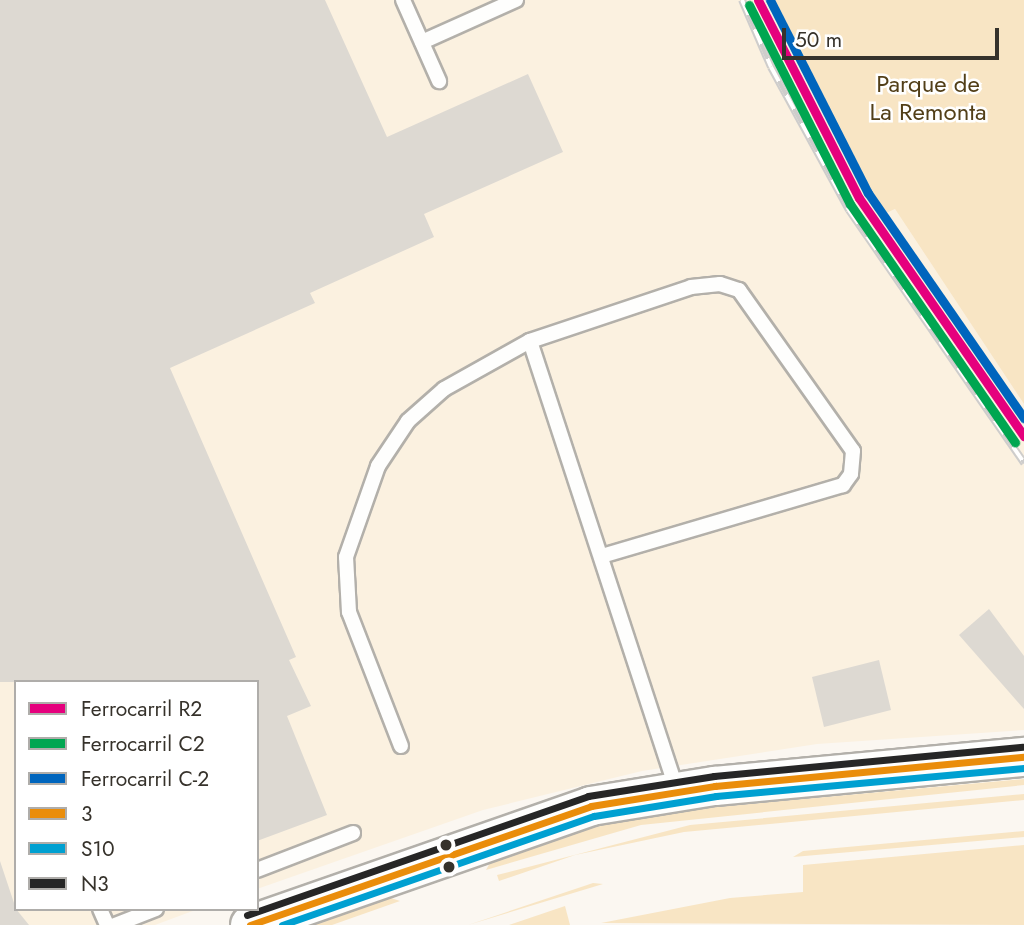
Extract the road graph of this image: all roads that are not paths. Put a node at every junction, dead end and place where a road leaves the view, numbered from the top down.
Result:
1 (403, 0) edge
2 (516, 0) edge
3 (422, 42) junction
4 (439, 81) dead end
5 (530, 341) junction
6 (601, 556) junction
7 (401, 746) dead end
8 (1024, 757) edge
9 (678, 792) junction
10 (353, 833) dead end
11 (259, 869) edge
12 (151, 911) edge
13 (116, 925) edge
14 (250, 925) edge

1 - 3 lane
2 - 3 lane
3 - 4 lane
5 - 6 lane
5 - 6 lane
5 - 7 lane
6 - 9 lane
8 - 9 highway
9 - 14 highway
10 - 11 lane
12 - 13 lane

